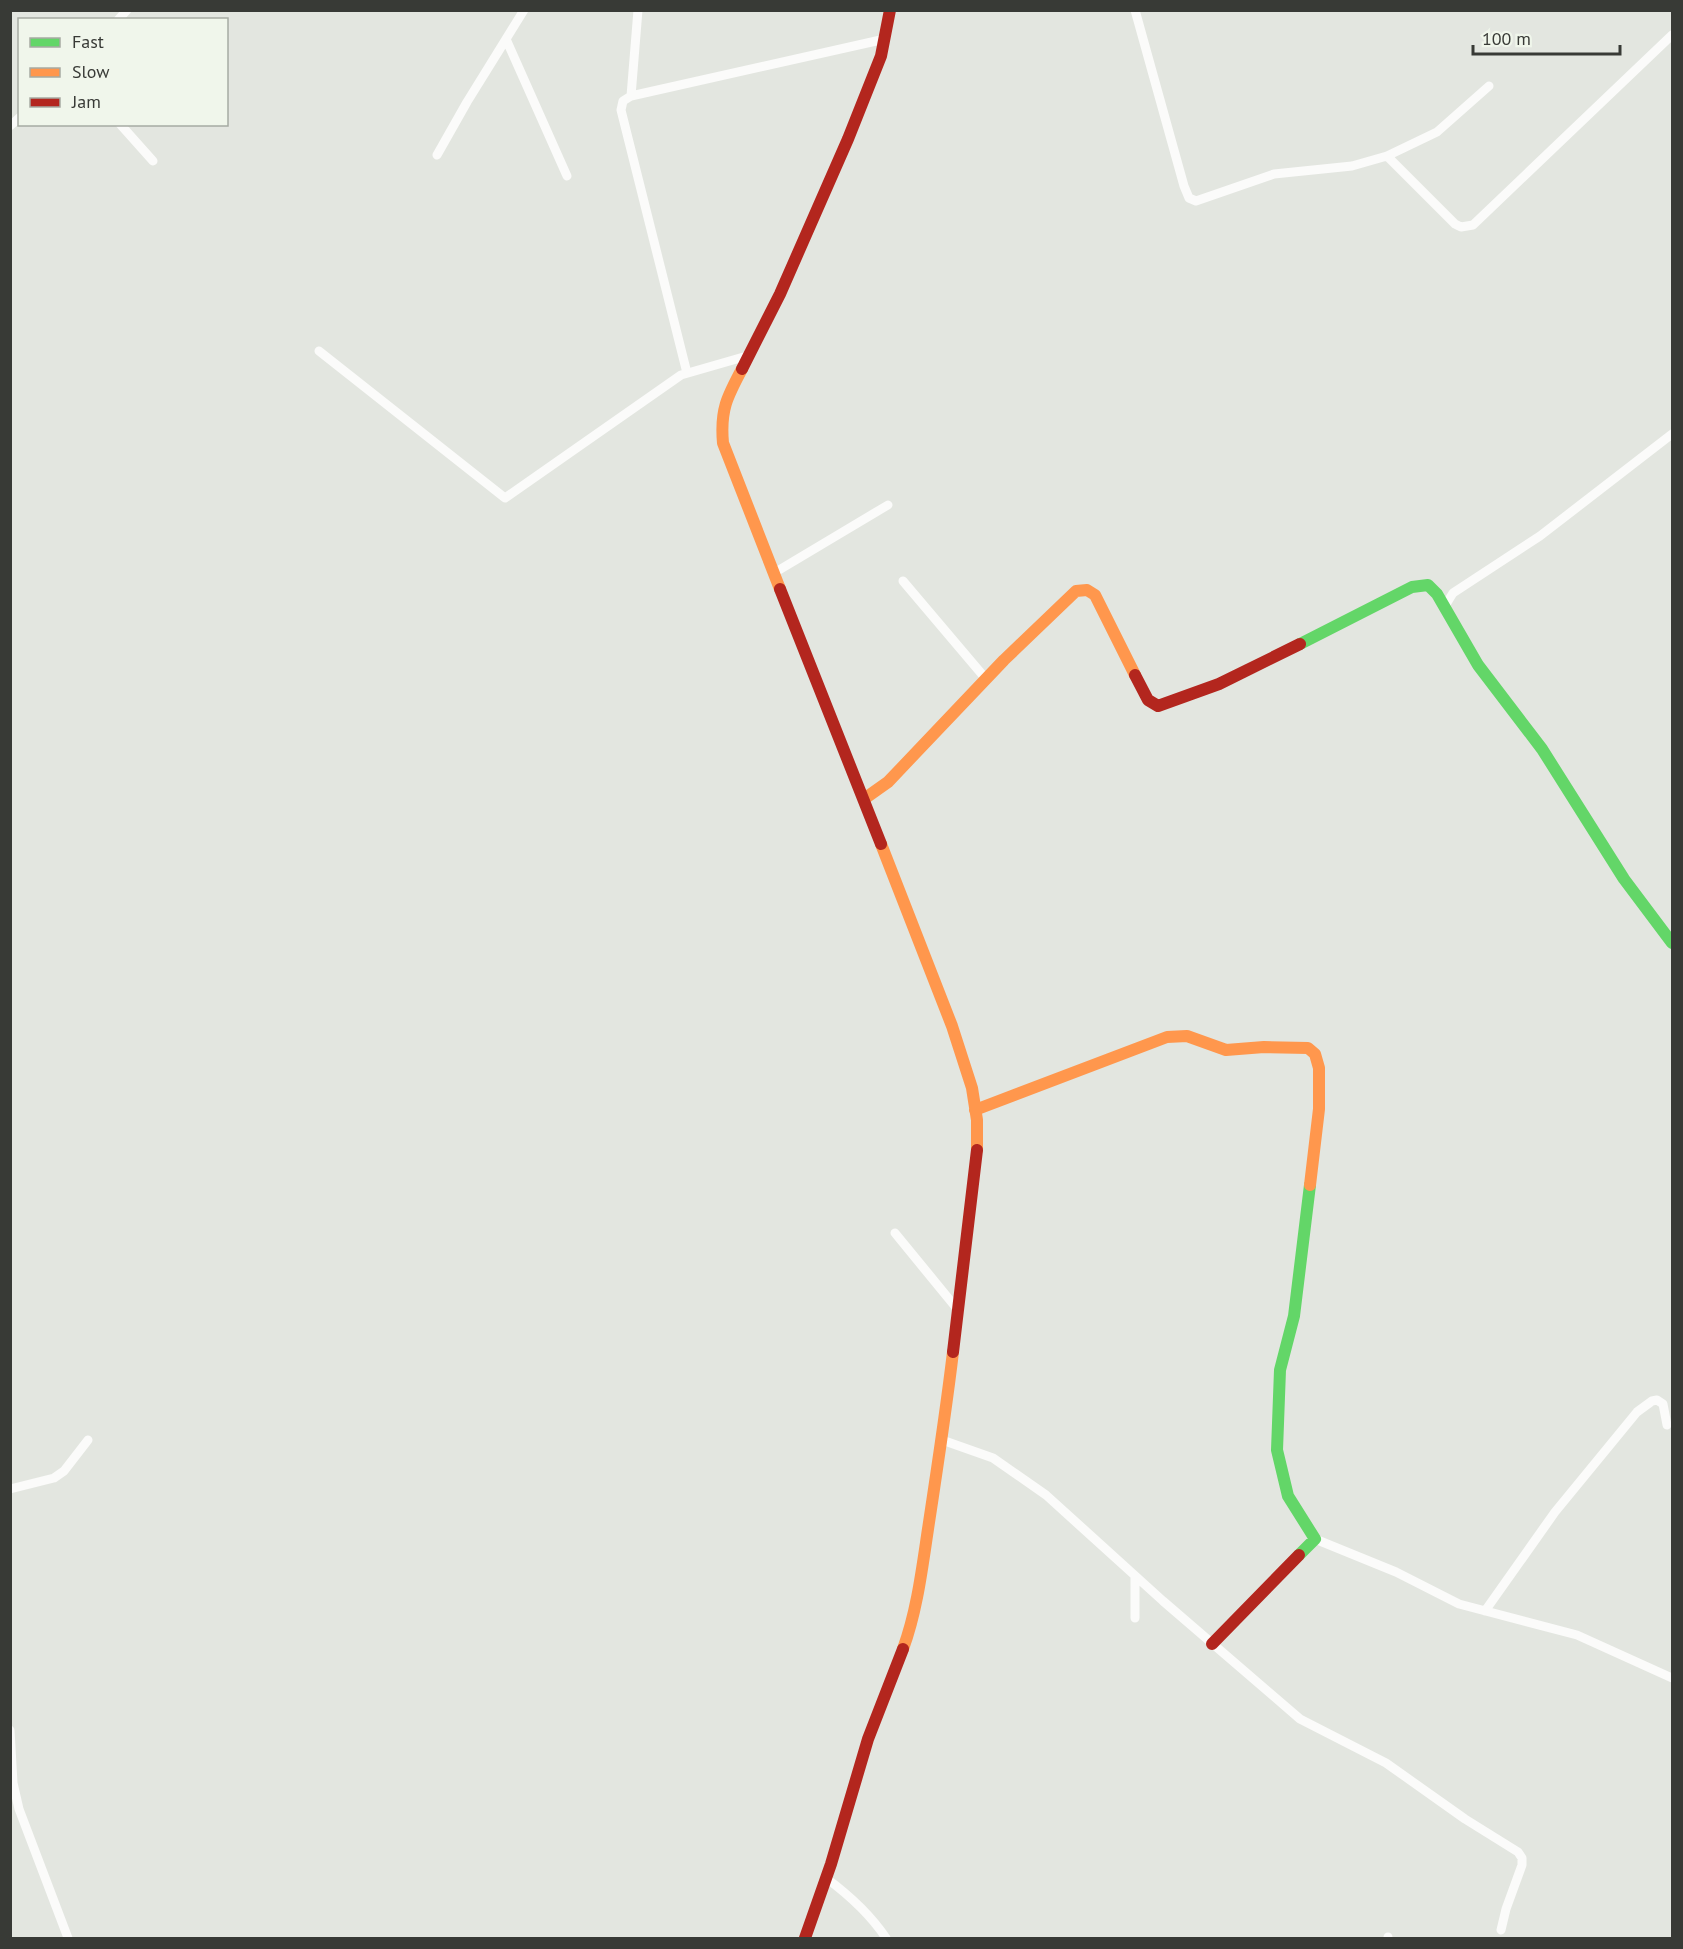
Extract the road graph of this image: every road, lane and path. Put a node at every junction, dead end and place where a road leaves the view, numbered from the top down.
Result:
1 (524, 10) edge
2 (638, 10) edge
3 (890, 10) edge
4 (1135, 10) edge
5 (1672, 35) edge
6 (506, 39) junction
7 (885, 39) junction
8 (1489, 86) dead end
9 (631, 96) junction
10 (122, 126) edge
11 (437, 155) dead end
12 (1387, 156) junction
13 (153, 161) dead end
14 (567, 176) dead end
15 (319, 351) dead end
16 (747, 356) junction
17 (687, 373) junction
18 (1672, 434) edge
19 (888, 505) dead end
20 (774, 573) junction
21 (903, 581) dead end
22 (1445, 606) junction
23 (986, 679) junction
24 (864, 799) junction
25 (1672, 943) edge
26 (975, 1110) junction
27 (895, 1233) dead end
28 (958, 1310) junction
29 (1667, 1425) dead end
30 (88, 1440) dead end
31 (942, 1440) junction
32 (10, 1489) edge
33 (1315, 1539) junction
34 (1135, 1576) junction
35 (1485, 1611) junction
36 (1135, 1618) dead end
37 (1212, 1644) junction
38 (1672, 1678) edge
39 (10, 1730) edge
40 (826, 1878) junction
41 (1501, 1930) dead end
42 (68, 1938) edge
43 (805, 1938) edge
44 (886, 1938) edge

1 - 6 street
2 - 9 street
3 - 7 street
4 - 12 street
5 - 12 street
6 - 11 street
6 - 14 street
7 - 9 street
7 - 16 street
8 - 12 street
9 - 17 street
10 - 13 street
15 - 17 street
16 - 17 street
16 - 20 street
18 - 22 street
19 - 20 street
20 - 24 street
21 - 23 street
22 - 23 street
22 - 25 street
23 - 24 street
24 - 26 street
26 - 28 street
26 - 33 street
27 - 28 street
28 - 31 street
29 - 35 street
30 - 32 street
31 - 34 street
31 - 40 street
33 - 35 street
33 - 37 street
34 - 36 street
34 - 37 street
35 - 38 street
37 - 41 street
39 - 42 street
40 - 43 street
40 - 44 street

